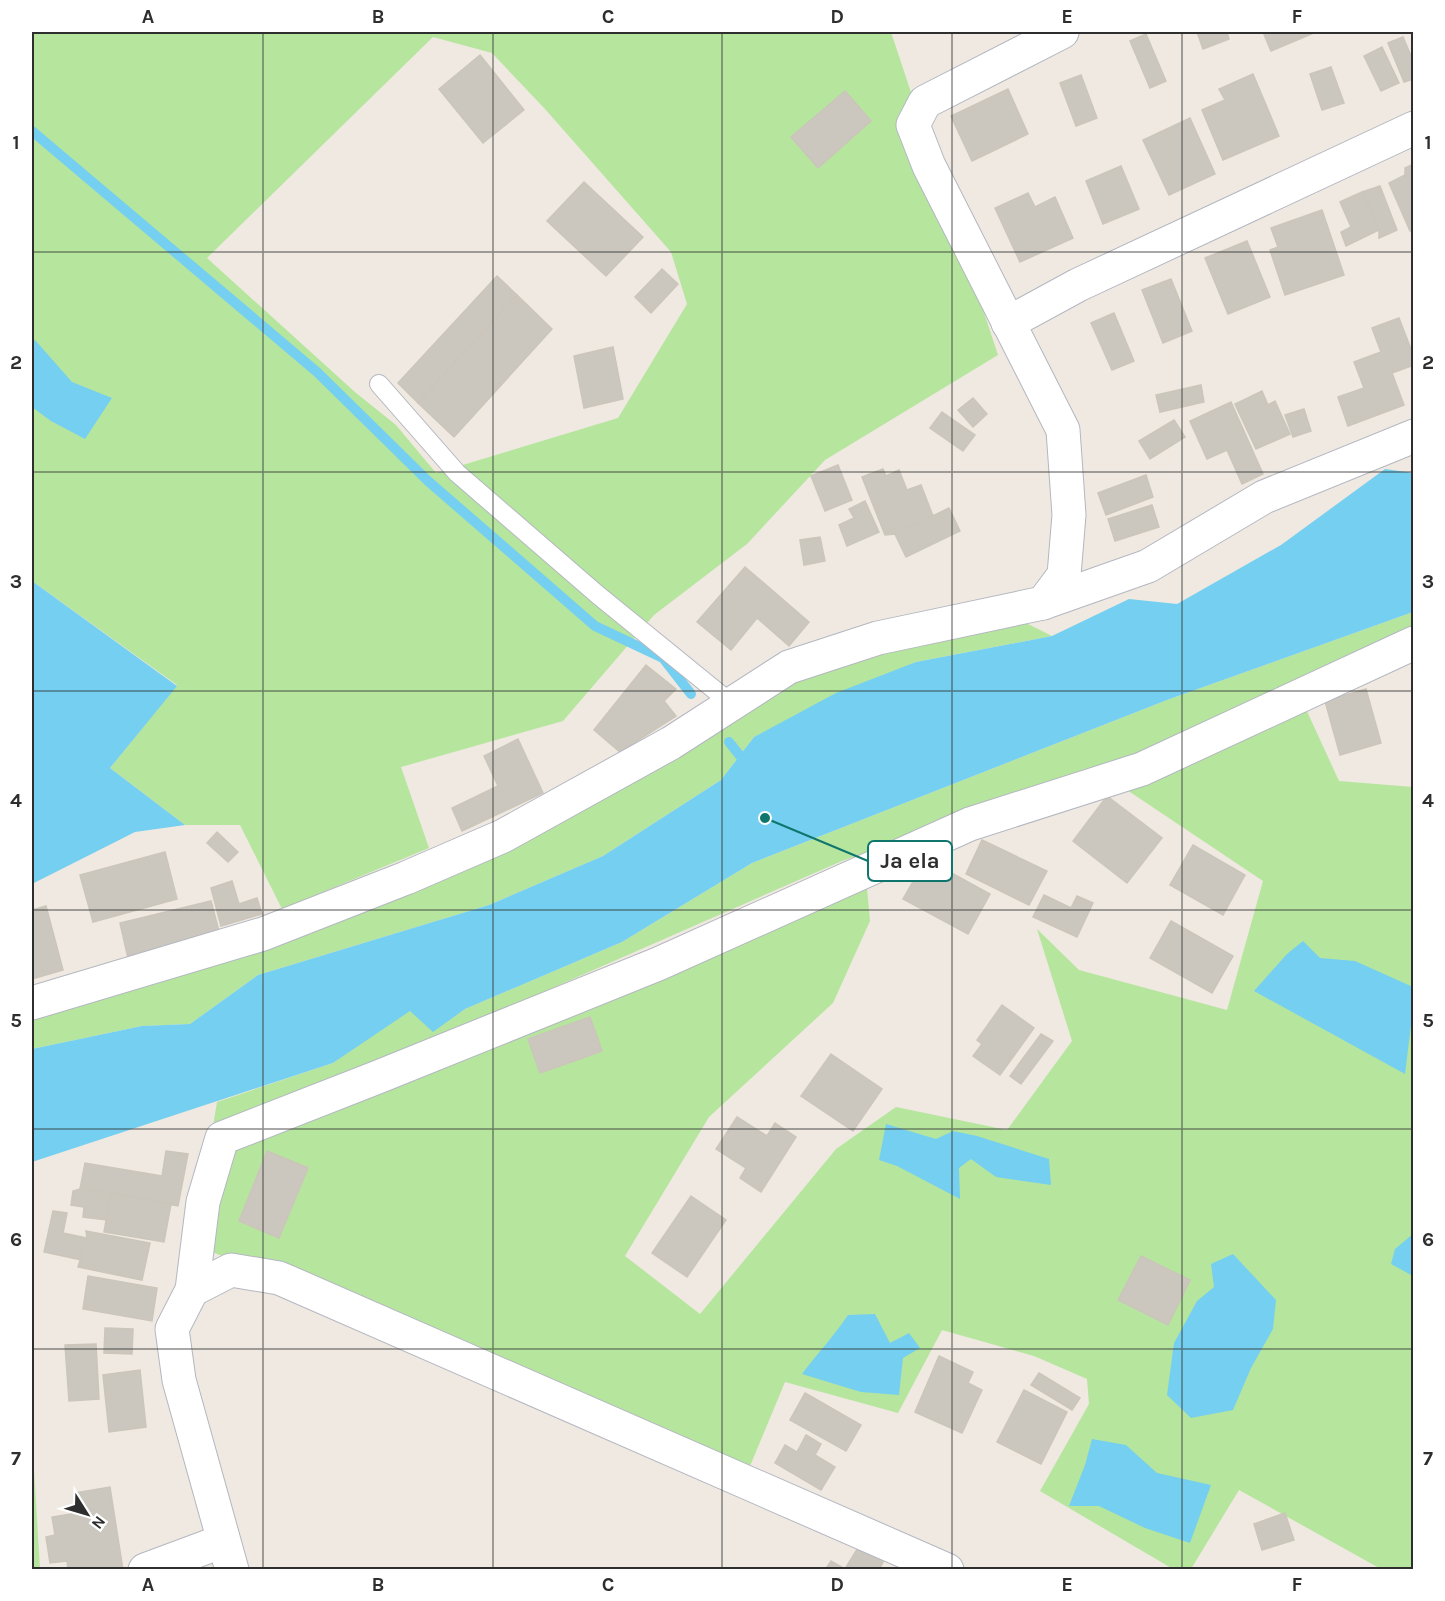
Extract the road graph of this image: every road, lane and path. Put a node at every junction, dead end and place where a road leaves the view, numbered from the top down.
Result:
1 (1062, 32) edge
2 (1413, 128) edge
3 (1008, 323) junction
4 (379, 384) dead end
5 (1413, 436) edge
6 (1044, 603) junction
7 (1413, 643) edge
8 (732, 704) junction
9 (32, 1003) edge
10 (192, 1290) junction
11 (228, 1555) edge
12 (146, 1569) edge
13 (947, 1569) edge

1 - 3 street
2 - 3 street
3 - 6 street
4 - 8 lane
5 - 6 street
6 - 8 street
7 - 10 street
8 - 9 street
10 - 11 street
10 - 13 street
11 - 12 street

